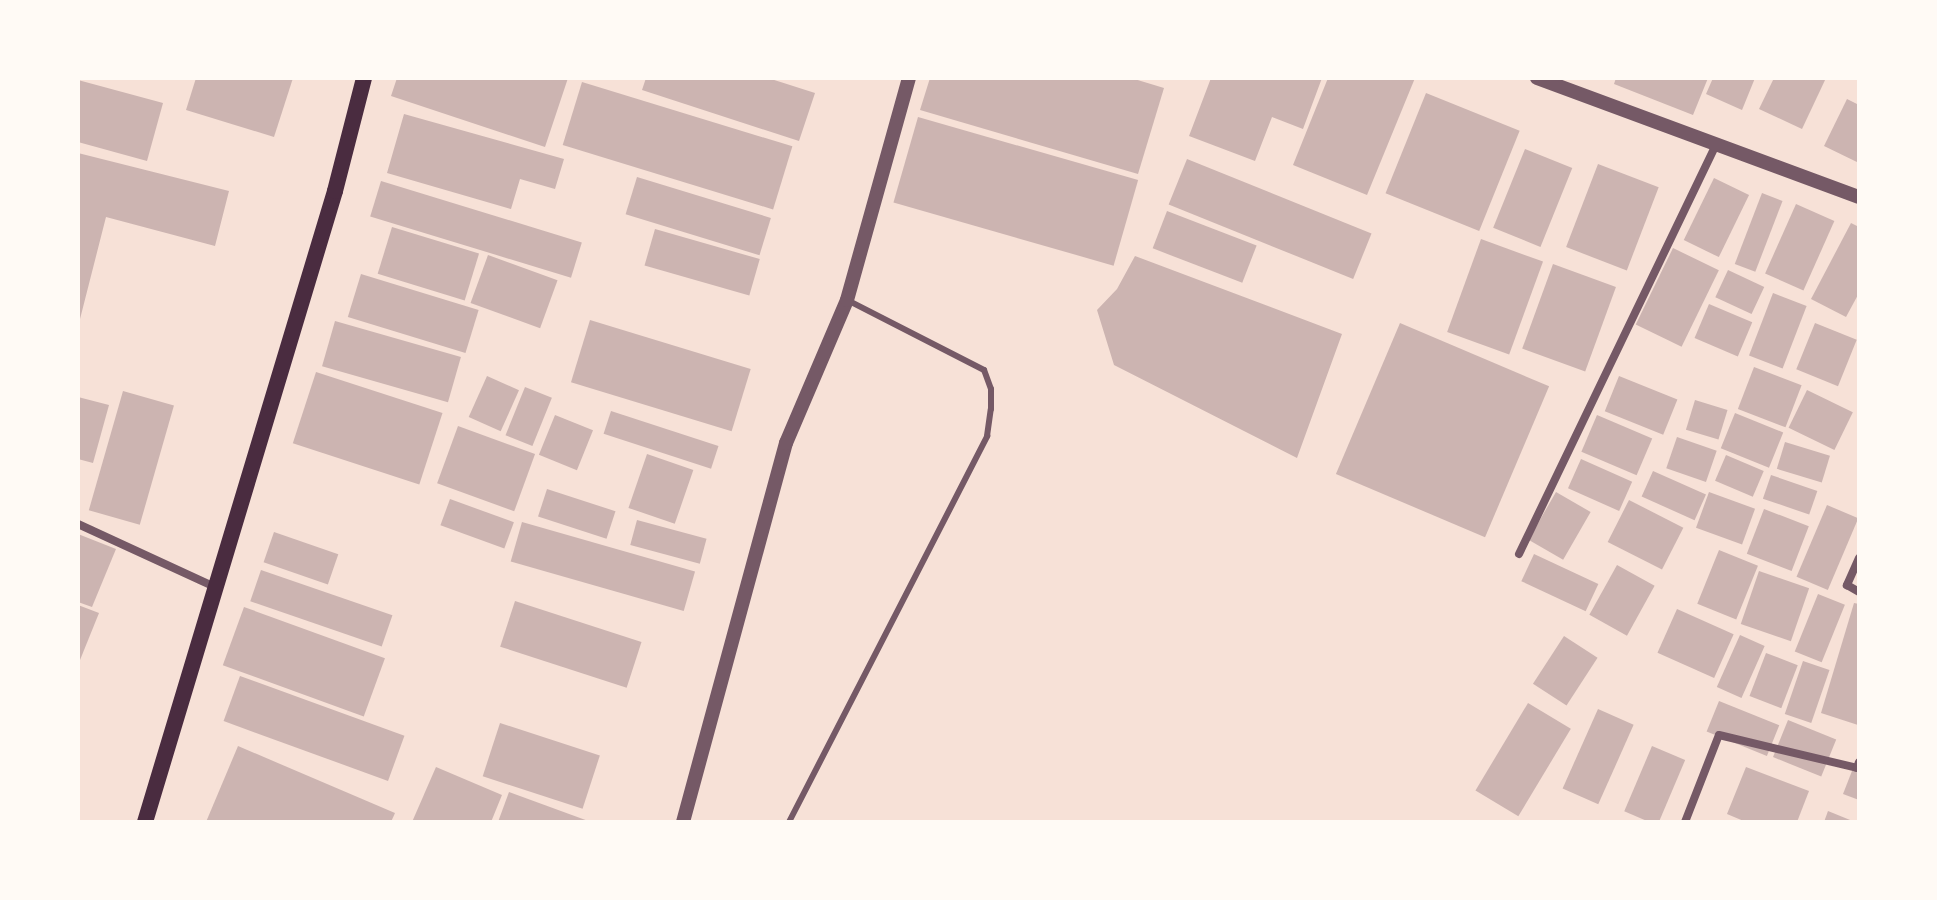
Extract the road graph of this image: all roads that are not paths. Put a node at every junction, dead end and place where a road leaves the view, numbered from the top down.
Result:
1 (364, 78) edge
2 (909, 78) edge
3 (1537, 78) edge
4 (1717, 143) junction
5 (1859, 197) edge
6 (847, 300) junction
7 (78, 524) edge
8 (1519, 554) dead end
9 (1859, 558) edge
10 (215, 587) junction
11 (1859, 592) edge
12 (1859, 762) edge
13 (145, 822) edge
14 (683, 822) edge
15 (789, 822) edge
16 (1685, 822) edge

1 - 10 main road
2 - 6 street
3 - 4 street
4 - 5 street
4 - 8 street
6 - 14 street
6 - 15 lane
7 - 10 street
9 - 11 street
10 - 13 main road
12 - 16 street

